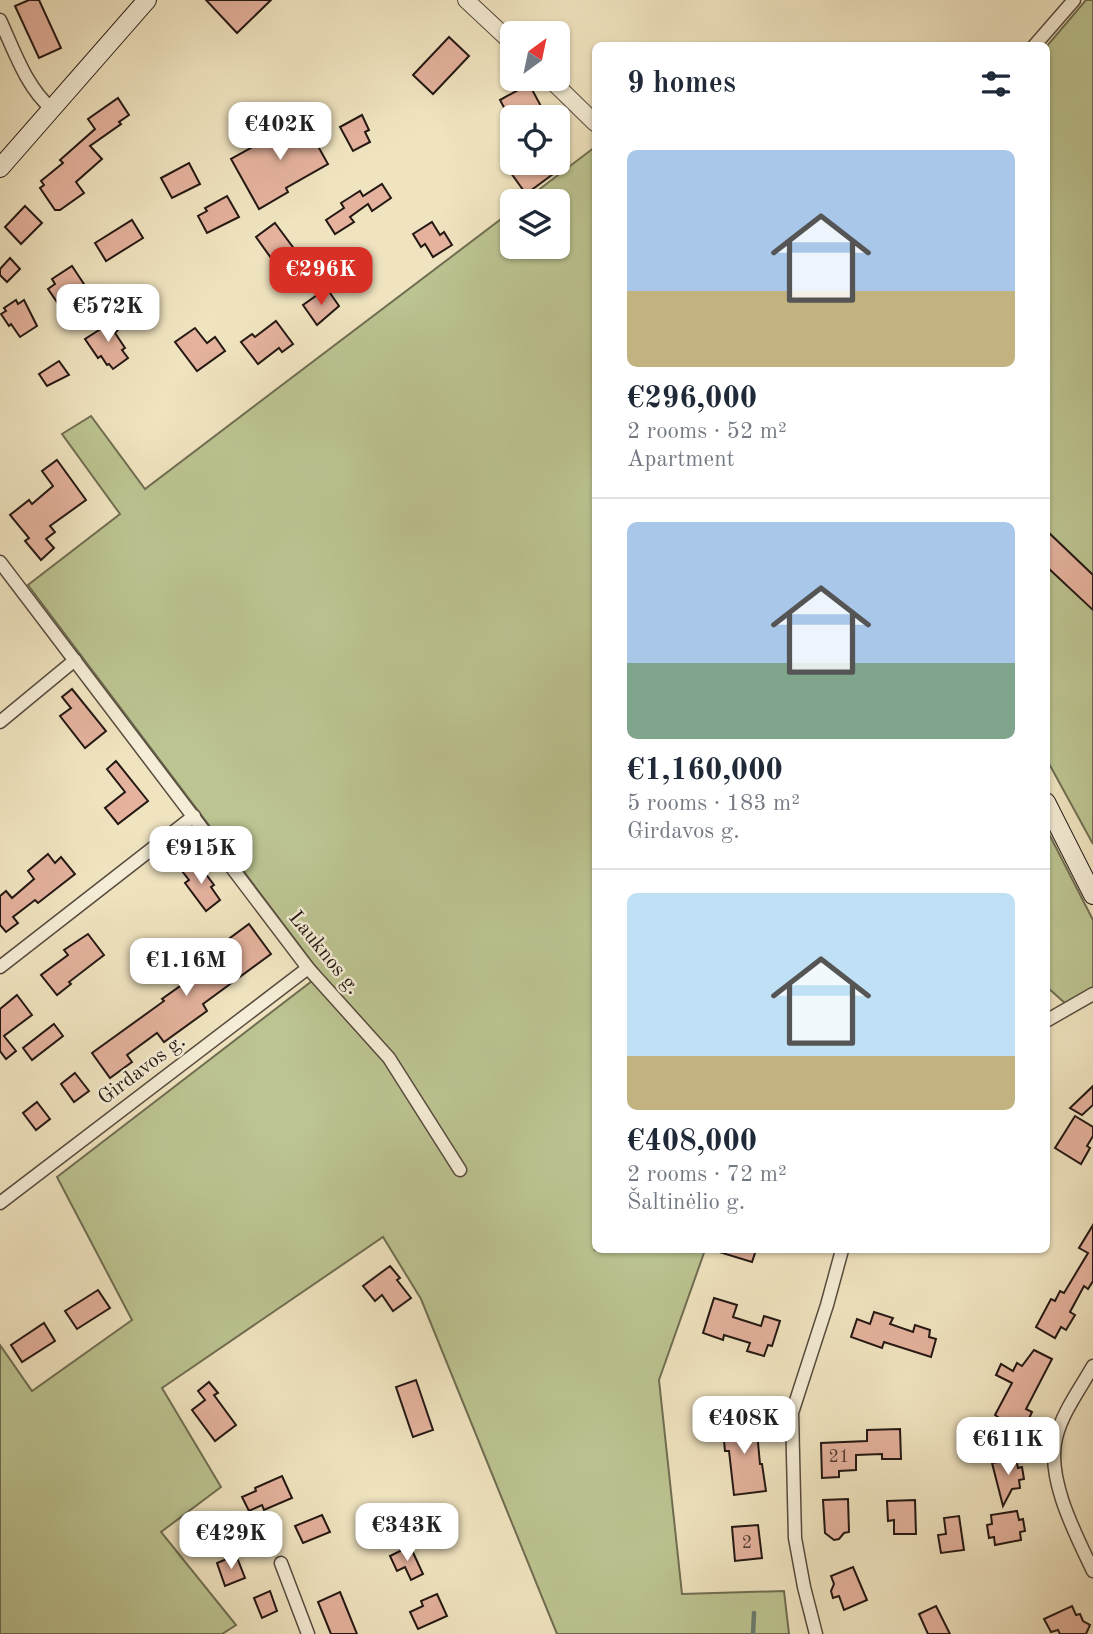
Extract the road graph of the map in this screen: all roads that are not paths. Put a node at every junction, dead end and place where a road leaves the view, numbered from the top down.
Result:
1 (148, 0) edge
2 (466, 0) edge
3 (1074, 0) edge
4 (0, 20) edge
5 (500, 32) edge
6 (1037, 42) edge
7 (562, 91) edge
8 (52, 109) junction
9 (592, 120) edge
10 (0, 168) edge
11 (0, 562) edge
12 (75, 660) junction
13 (0, 722) edge
14 (1050, 810) edge
15 (194, 816) junction
16 (1093, 895) edge
17 (0, 967) edge
18 (308, 968) junction
19 (1093, 994) edge
20 (1050, 1019) edge
21 (460, 1170) dead end
22 (0, 1203) edge
23 (841, 1253) edge
24 (1093, 1366) edge
25 (281, 1563) dead end
26 (1093, 1571) edge
27 (308, 1634) edge
28 (816, 1634) edge

1 - 8 main road
2 - 5 street
3 - 6 street
4 - 8 street
7 - 9 street
8 - 10 main road
11 - 12 street, Lauknos g.
12 - 13 street
12 - 15 street, Lauknos g.
14 - 16 main road
15 - 17 street
15 - 18 street, Lauknos g.
18 - 21 street, Lauknos g.
18 - 22 street, Girdavos g.
19 - 20 street
23 - 28 street
24 - 26 street
25 - 27 street

